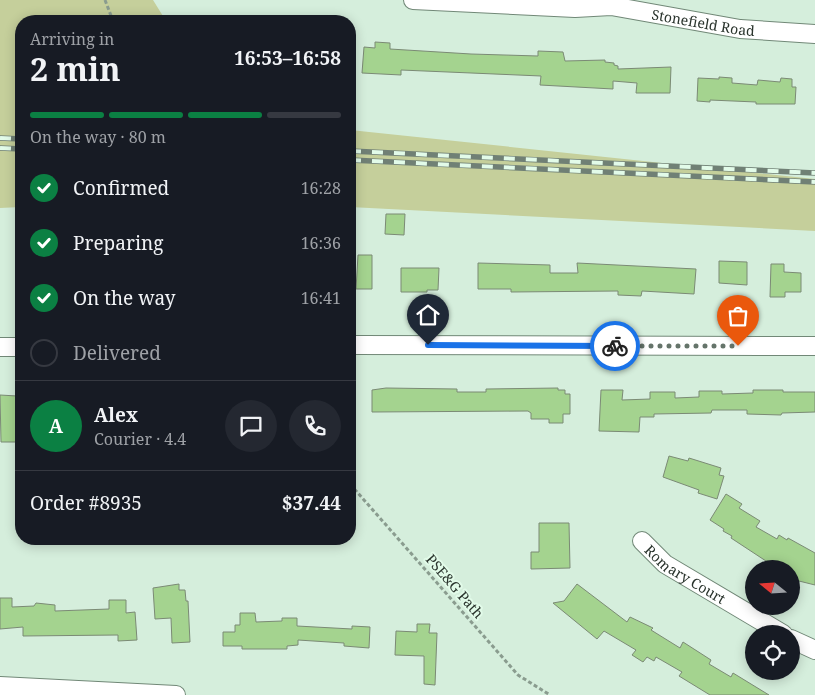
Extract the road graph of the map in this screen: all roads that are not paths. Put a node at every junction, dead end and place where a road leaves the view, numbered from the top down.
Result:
1 (413, 0) edge
2 (611, 3) edge
3 (815, 34) edge
4 (356, 345) edge
5 (815, 346) edge
6 (0, 347) edge
7 (15, 347) edge
8 (642, 541) dead end
9 (768, 625) edge
10 (800, 643) edge
11 (815, 650) edge
12 (0, 686) edge
13 (176, 695) edge

1 - 2 street, Stonefield Road
2 - 3 street, Stonefield Road
4 - 5 street
6 - 7 street
8 - 9 street, Romary Court
10 - 11 street
12 - 13 street

